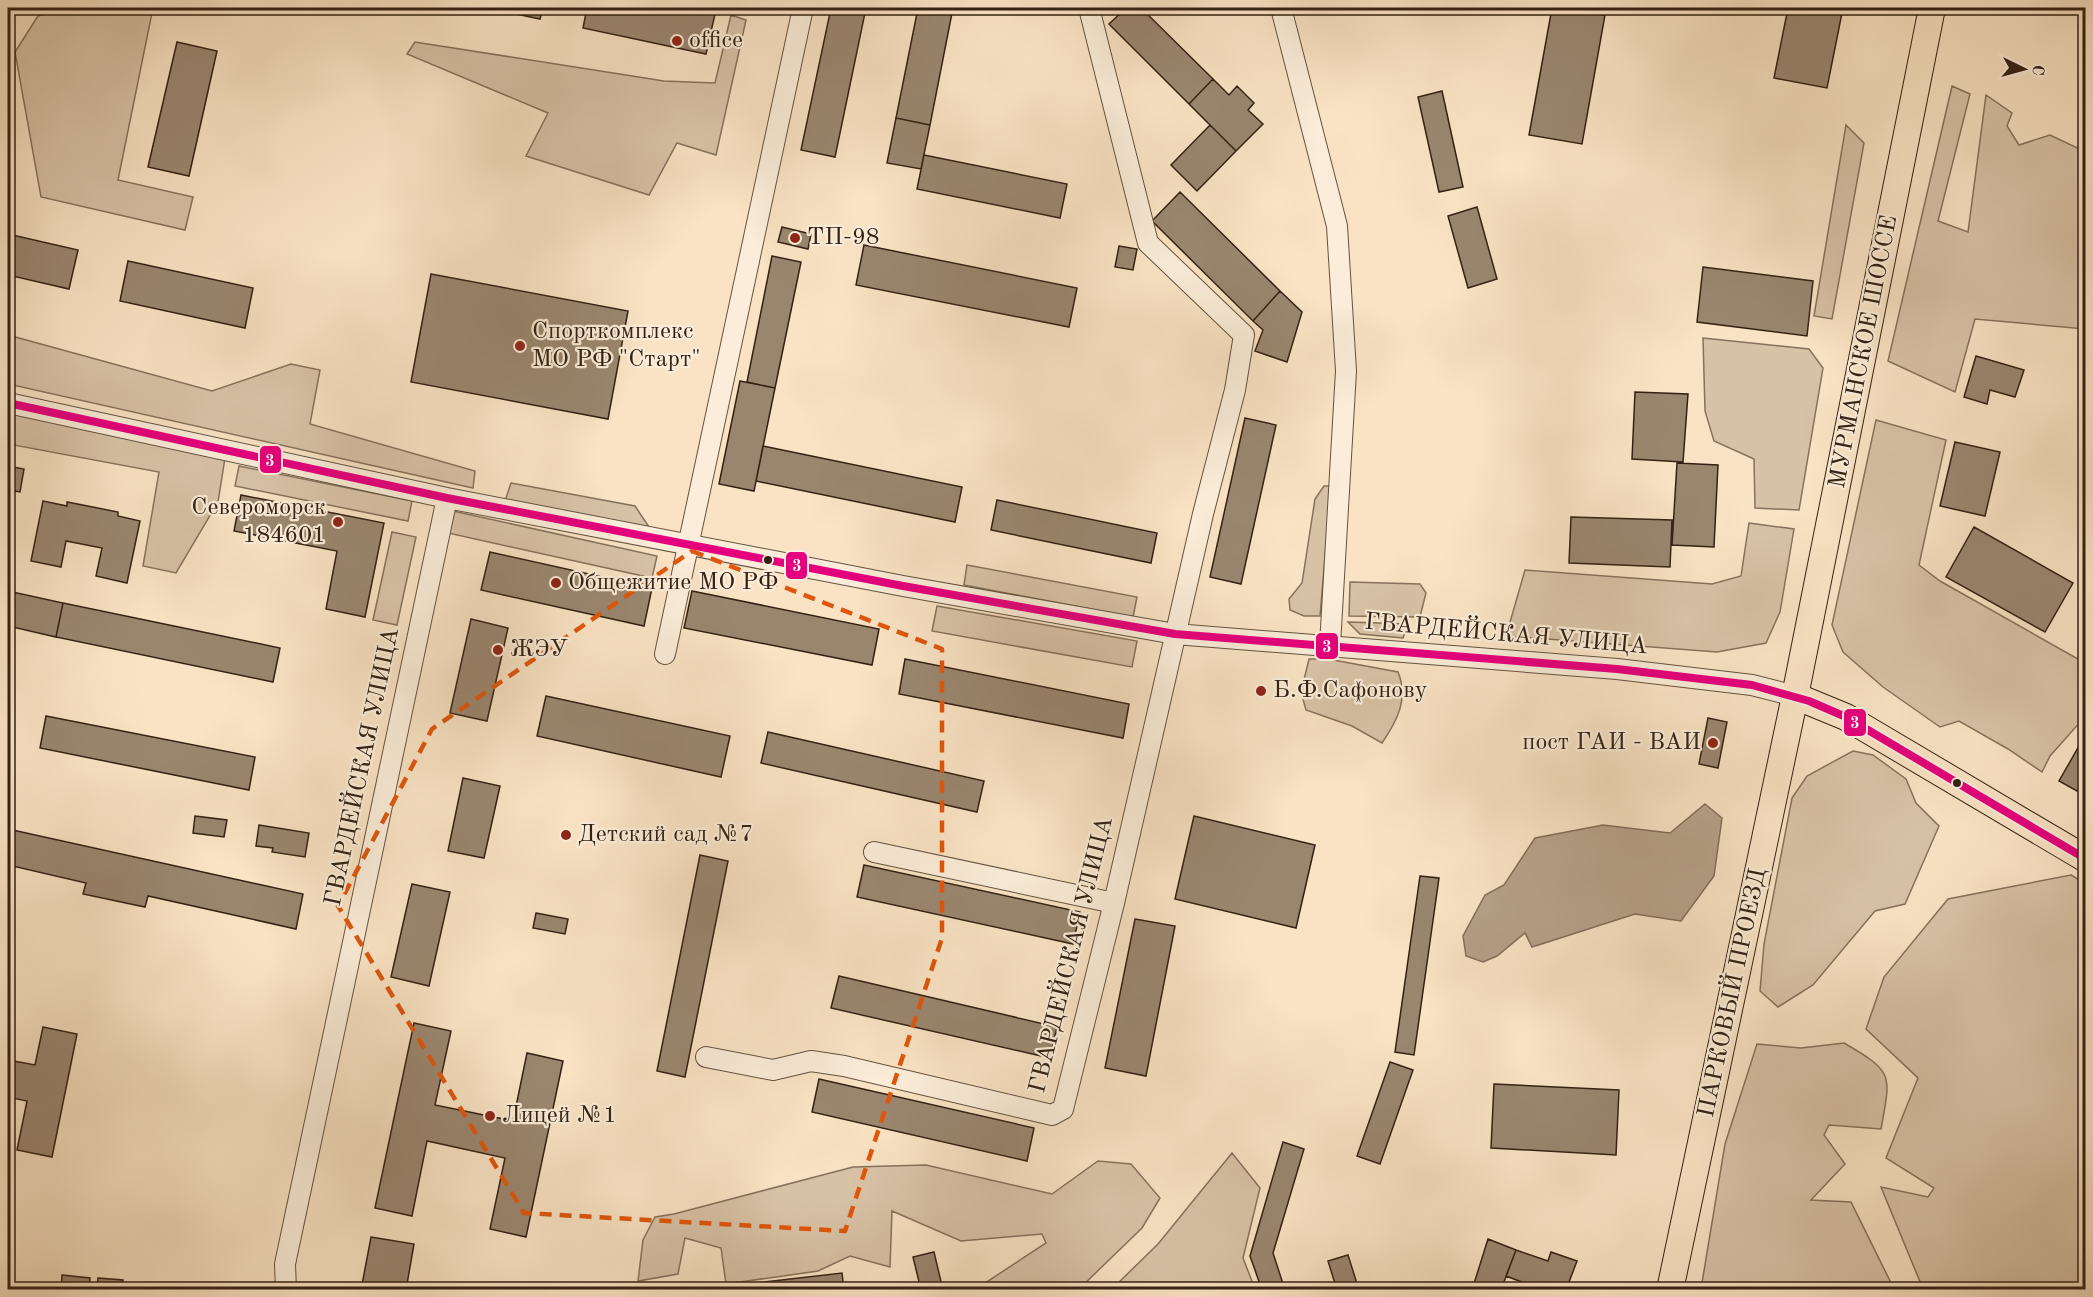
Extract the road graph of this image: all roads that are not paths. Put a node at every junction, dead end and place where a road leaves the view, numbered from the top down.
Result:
1 (803, 8) edge
2 (1089, 8) edge
3 (1281, 8) edge
4 (1932, 8) edge
5 (8, 403) edge
6 (447, 498) junction
7 (689, 545) junction
8 (1175, 634) junction
9 (1330, 645) junction
10 (665, 654) dead end
11 (1795, 696) junction
12 (874, 852) dead end
13 (2085, 859) edge
14 (1114, 903) junction
15 (706, 1057) dead end
16 (286, 1290) edge
17 (1670, 1290) edge

1 - 7 street
2 - 8 street, ГВАРДЕЙСКАЯ УЛИЦА
3 - 9 street
4 - 11 main road, МУРМАНСКОЕ ШОССЕ
5 - 6 street
6 - 7 street, ГВАРДЕЙСКАЯ УЛИЦА
6 - 16 street, ГВАРДЕЙСКАЯ УЛИЦА
7 - 8 street, ГВАРДЕЙСКАЯ УЛИЦА
7 - 10 street
8 - 9 street, ГВАРДЕЙСКАЯ УЛИЦА
8 - 14 street, ГВАРДЕЙСКАЯ УЛИЦА
9 - 11 street, ГВАРДЕЙСКАЯ УЛИЦА
11 - 13 main road
11 - 17 main road, ПАРКОВЫЙ ПРОЕЗД
12 - 14 street
14 - 15 street, ГВАРДЕЙСКАЯ УЛИЦА

